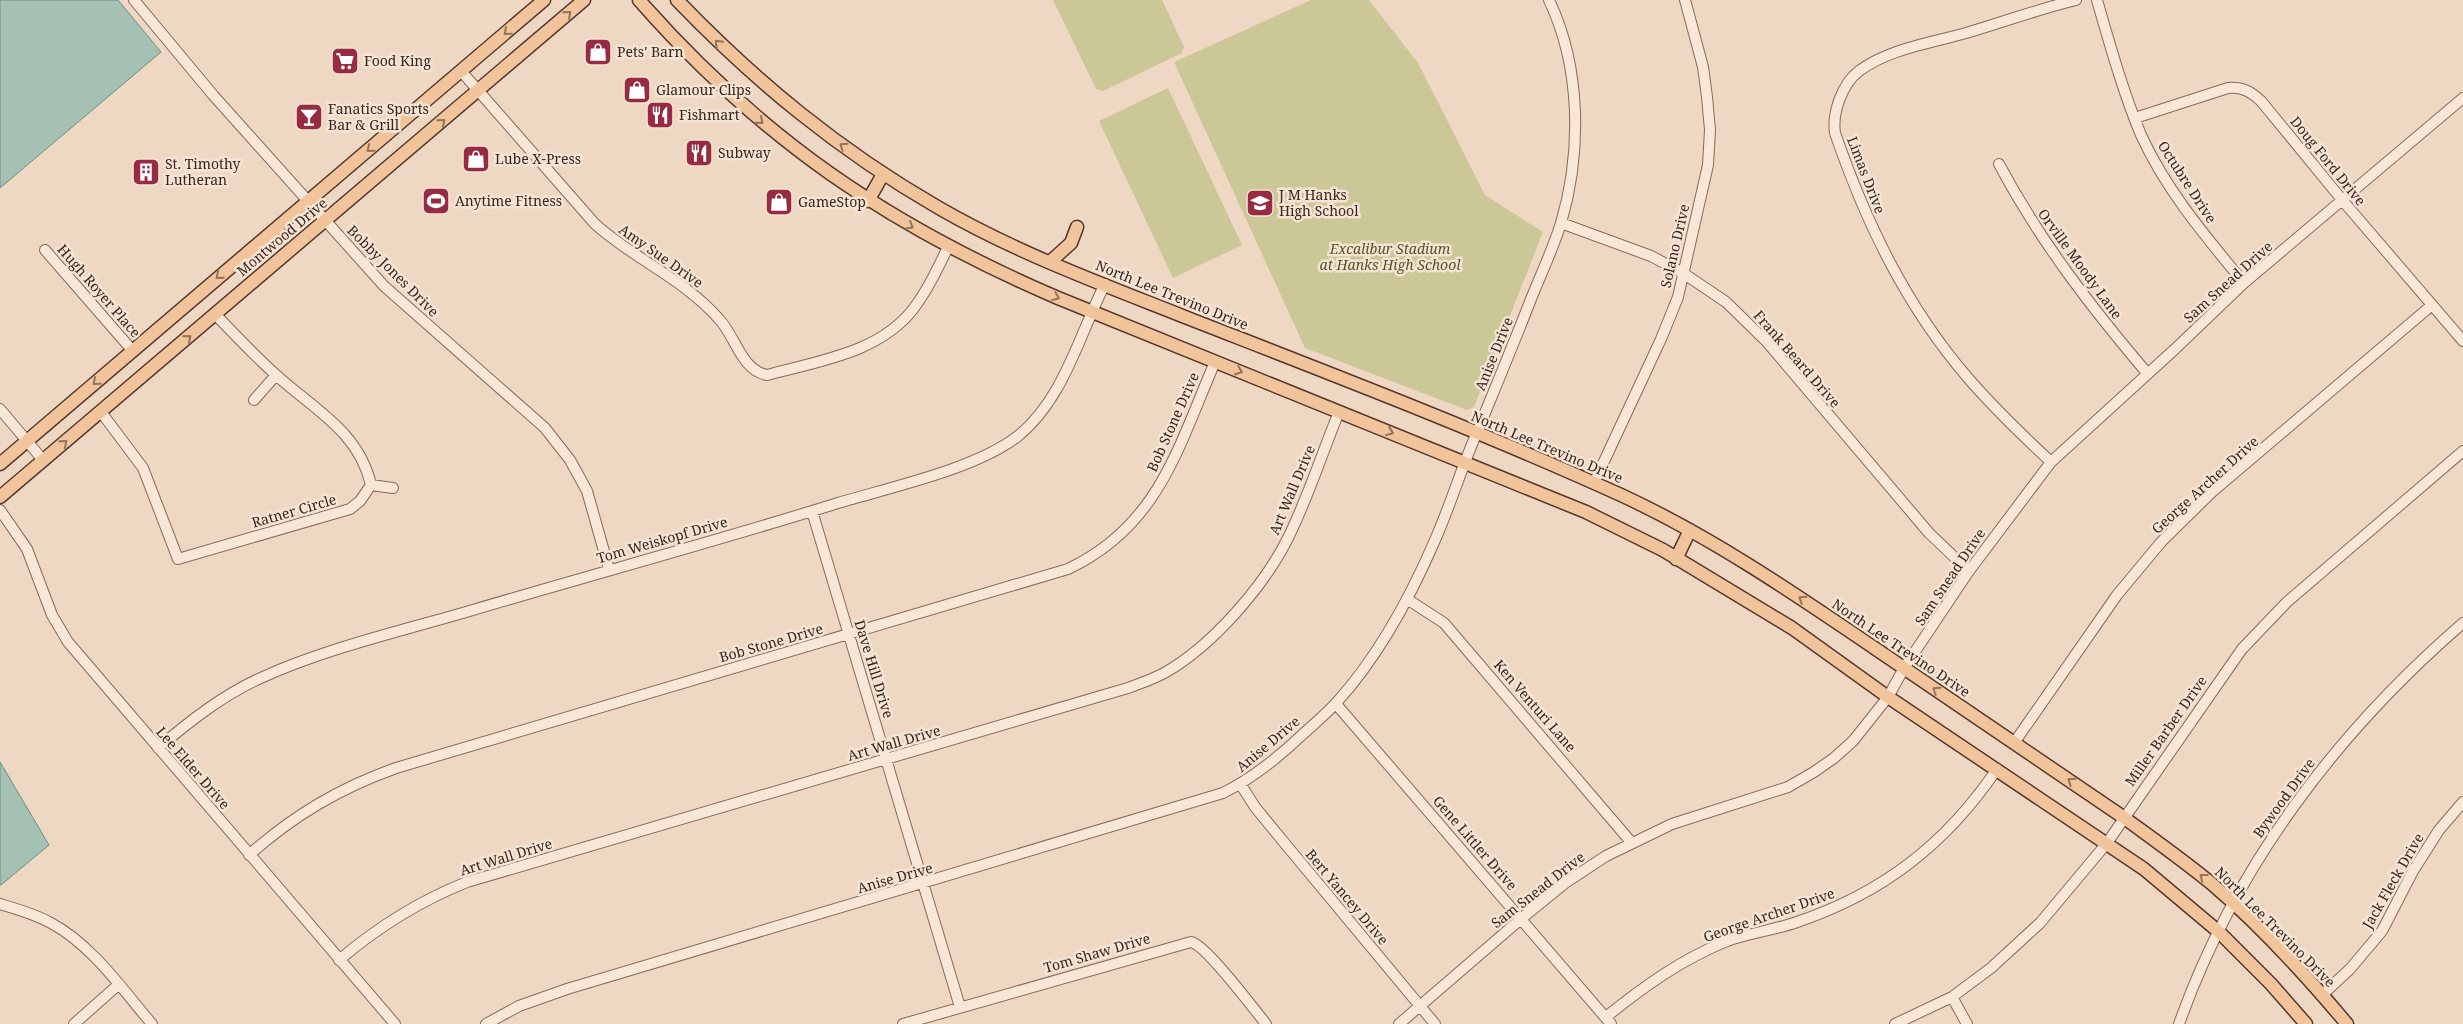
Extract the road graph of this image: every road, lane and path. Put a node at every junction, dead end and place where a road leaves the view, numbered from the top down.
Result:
1 (134, 0) edge
2 (544, 0) edge
3 (584, 0) edge
4 (639, 0) edge
5 (677, 0) edge
6 (1548, 0) edge
7 (1685, 0) edge
8 (2076, 0) edge
9 (2097, 0) edge
10 (461, 71) junction
11 (478, 91) junction
12 (2463, 98) edge
13 (2135, 118) junction
14 (2000, 164) dead end
15 (883, 174) junction
16 (868, 201) junction
17 (2343, 201) junction
18 (307, 202) junction
19 (325, 221) junction
20 (1561, 223) junction
21 (1077, 227) dead end
22 (948, 248) junction
23 (45, 250) dead end
24 (1050, 262) junction
25 (1683, 273) junction
26 (2244, 283) junction
27 (1105, 284) junction
28 (2432, 305) junction
29 (1092, 310) junction
30 (215, 314) junction
31 (2463, 341) edge
32 (132, 350) junction
33 (1215, 362) junction
34 (2147, 373) junction
35 (276, 375) junction
36 (254, 400) dead end
37 (0, 409) edge
38 (101, 412) junction
39 (1338, 412) junction
40 (1476, 432) junction
41 (27, 441) junction
42 (2463, 451) edge
43 (44, 460) junction
44 (1465, 461) junction
45 (2051, 462) junction
46 (0, 464) edge
47 (1594, 483) junction
48 (371, 485) junction
49 (393, 488) dead end
50 (0, 497) edge
51 (0, 510) edge
52 (812, 511) junction
53 (1690, 530) junction
54 (1676, 559) junction
55 (609, 569) junction
56 (1969, 571) junction
57 (1407, 599) junction
58 (2463, 623) edge
59 (849, 634) junction
60 (1904, 668) junction
61 (1888, 697) junction
62 (1336, 704) junction
63 (2014, 743) junction
64 (158, 748) junction
65 (886, 759) junction
66 (1997, 769) junction
67 (1241, 784) junction
68 (2463, 802) edge
69 (2123, 817) junction
70 (1631, 842) junction
71 (2107, 843) junction
72 (249, 855) junction
73 (923, 884) junction
74 (0, 904) edge
75 (2234, 904) junction
76 (1522, 918) junction
77 (2219, 932) junction
78 (339, 960) junction
79 (118, 985) junction
80 (2323, 994) junction
81 (1952, 997) junction
82 (1420, 1006) junction
83 (960, 1007) junction
84 (1609, 1021) edge
85 (74, 1024) edge
86 (152, 1024) edge
87 (395, 1024) edge
88 (486, 1024) edge
89 (903, 1024) edge
90 (1266, 1024) edge
91 (1399, 1024) edge
92 (1435, 1024) edge
93 (1895, 1024) edge
94 (1967, 1024) edge
95 (2178, 1024) edge
96 (2306, 1024) edge
97 (2346, 1024) edge

1 - 18 street, Bobby Jones Drive
2 -> 10 main road, Montwood Drive
11 -> 3 main road, Montwood Drive
4 -> 16 main road
15 -> 5 main road, North Lee Trevino Drive
6 - 20 street, Anise Drive
7 - 25 street, Solano Drive
8 - 45 street, Limas Drive
9 - 13 street, Octubre Drive
10 - 11 street, Amy Sue Drive
10 -> 18 main road, Montwood Drive
19 -> 11 main road, Montwood Drive
11 - 22 street, Amy Sue Drive
12 - 17 street, Sam Snead Drive
13 - 17 street, Doug Ford Drive
13 - 26 street, Octubre Drive
14 - 34 street, Orville Moody Lane
15 - 16 main road
15 - 24 main road, North Lee Trevino Drive
16 -> 22 main road
17 - 26 street, Sam Snead Drive
17 - 28 street, Doug Ford Drive
18 - 19 street, Bobby Jones Drive
18 -> 32 main road, Montwood Drive
19 - 30 main road, Montwood Drive
19 - 55 street, Bobby Jones Drive
20 - 25 street, Frank Beard Drive
20 - 40 street, Anise Drive
21 - 24 main road
22 -> 29 main road
23 - 32 street, Hugh Royer Place
24 - 27 main road, North Lee Trevino Drive
25 - 47 street, Solano Drive
25 - 56 street, Frank Beard Drive
26 - 34 street, Sam Snead Drive
27 - 29 street, Tom Weiskopf Drive
27 - 40 main road, North Lee Trevino Drive
28 - 31 street, Doug Ford Drive
28 - 63 street, George Archer Drive
29 - 33 main road
29 - 52 street, Tom Weiskopf Drive
30 - 35 street
38 -> 30 main road, Montwood Drive
32 -> 41 main road, Montwood Drive
33 -> 39 main road
33 - 59 street, Bob Stone Drive
34 - 45 street, Sam Snead Drive
35 - 36 street
35 - 48 street
37 - 41 street
43 -> 38 main road, Montwood Drive
38 - 48 street, Ratner Circle
39 -> 44 main road
39 - 65 street, Art Wall Drive
40 - 44 street, Anise Drive
40 - 47 main road, North Lee Trevino Drive
41 - 43 street
41 - 46 main road, Montwood Drive
42 - 69 street, Miller Barber Drive
43 - 50 main road, Montwood Drive
44 - 54 main road
44 - 57 street, Anise Drive
45 - 56 street, Sam Snead Drive
47 - 53 main road, North Lee Trevino Drive
48 - 49 street
51 - 64 street, Lee Elder Drive
52 - 55 street, Tom Weiskopf Drive
52 - 59 street, Dave Hill Drive
53 - 54 main road
60 -> 53 main road, North Lee Trevino Drive
54 - 61 main road
55 - 64 street, Tom Weiskopf Drive
56 - 60 street, Sam Snead Drive
57 - 62 street, Anise Drive
57 - 70 street, Ken Venturi Lane
58 - 75 street, Bywood Drive
59 - 65 street, Dave Hill Drive
59 - 72 street, Bob Stone Drive
60 - 61 street, Sam Snead Drive
63 -> 60 main road, North Lee Trevino Drive
61 - 66 main road
61 - 70 street, Sam Snead Drive
62 - 67 street, Anise Drive
62 - 76 street, Gene Littler Drive
69 -> 63 main road, North Lee Trevino Drive
64 - 72 street, Lee Elder Drive
65 - 73 street, Dave Hill Drive
65 - 78 street, Art Wall Drive
66 - 71 main road
66 - 84 street, George Archer Drive
67 - 73 street, Anise Drive
67 - 82 street, Bert Yancey Drive
68 - 80 street, Jack Fleck Drive
69 - 71 street, Miller Barber Drive
75 -> 69 main road, North Lee Trevino Drive
70 - 76 street, Sam Snead Drive
71 - 77 main road
71 - 81 street, Miller Barber Drive
72 - 78 street, Lee Elder Drive
73 - 83 street, Dave Hill Drive
73 - 88 street, Anise Drive
74 - 79 street
75 - 77 street, Bywood Drive
75 - 80 main road, North Lee Trevino Drive
76 - 82 street, Sam Snead Drive
76 - 84 street, Gene Littler Drive
77 - 95 street, Bywood Drive
77 - 96 main road
78 - 87 street, Lee Elder Drive
79 - 85 street
79 - 86 street
80 - 97 main road, North Lee Trevino Drive
81 - 93 street, Miller Barber Drive
81 - 94 street
82 - 91 street, Sam Snead Drive
82 - 92 street, Bert Yancey Drive
83 - 89 street, Tom Shaw Drive
83 - 90 street, Tom Shaw Drive

